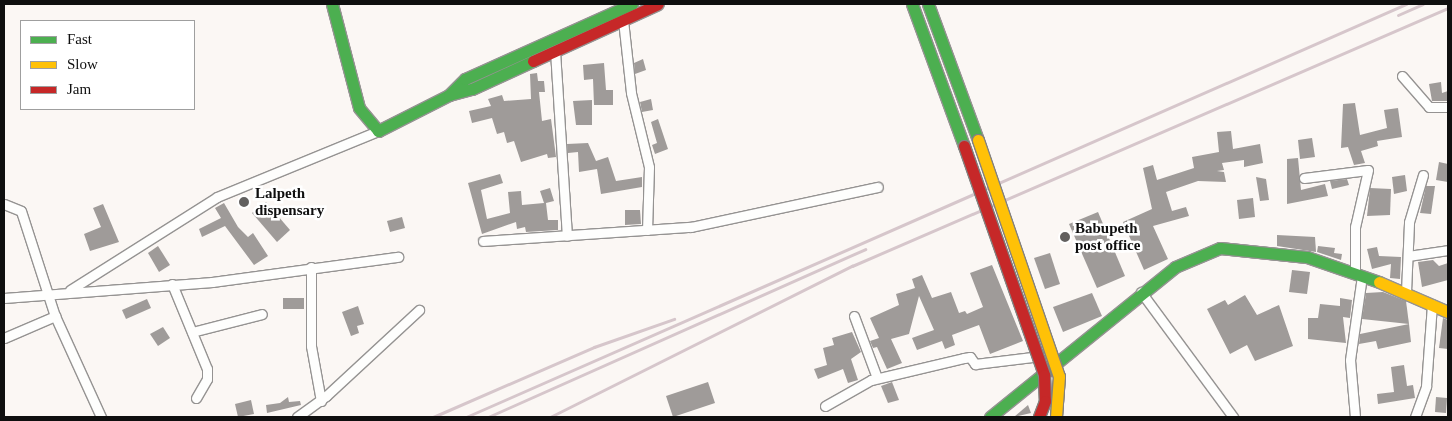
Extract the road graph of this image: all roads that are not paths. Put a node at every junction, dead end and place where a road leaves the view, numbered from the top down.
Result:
1 (332, 4) edge
2 (632, 4) edge
3 (658, 4) edge
4 (912, 4) edge
5 (928, 4) edge
6 (623, 20) junction
7 (555, 51) junction
8 (1402, 76) dead end
9 (449, 95) junction
10 (1448, 106) edge
11 (378, 131) junction
12 (1424, 174) dead end
13 (1304, 178) dead end
14 (878, 187) dead end
15 (4, 204) edge
16 (647, 230) junction
17 (567, 236) junction
18 (483, 242) dead end
19 (1448, 250) edge
20 (1408, 256) junction
21 (398, 257) dead end
22 (311, 267) junction
23 (1358, 275) junction
24 (172, 284) junction
25 (68, 292) junction
26 (1141, 292) junction
27 (1406, 292) junction
28 (48, 293) junction
29 (4, 298) edge
30 (1432, 304) junction
31 (419, 310) dead end
32 (1448, 312) edge
33 (262, 314) dead end
34 (55, 316) junction
35 (854, 316) dead end
36 (192, 332) junction
37 (4, 338) edge
38 (1069, 352) junction
39 (877, 378) junction
40 (196, 398) dead end
41 (321, 400) junction
42 (825, 406) dead end
43 (101, 417) edge
44 (297, 417) edge
45 (990, 417) edge
46 (1039, 417) edge
47 (1056, 417) edge
48 (1233, 417) edge
49 (1355, 417) edge
50 (1415, 417) edge

1 - 11 street
2 - 9 street
3 - 6 street
4 - 46 street, bridge
5 - 47 street, bridge
6 - 7 street
6 - 16 street
7 - 9 street
7 - 17 street
8 - 10 street
9 - 11 street
11 - 25 street
12 - 20 street
13 - 23 street
14 - 16 street
15 - 28 street
16 - 17 street
17 - 18 street
19 - 20 street
20 - 27 street
21 - 22 street
22 - 24 street
22 - 41 street
23 - 26 street
23 - 27 street
23 - 49 street
24 - 25 street
24 - 36 street
25 - 28 street
26 - 38 street
26 - 48 street
27 - 30 street
28 - 29 street
28 - 34 street
30 - 32 street
30 - 50 street
31 - 41 street
33 - 36 street
34 - 37 street
34 - 43 street
35 - 39 street
36 - 40 street
38 - 39 street
38 - 45 street
39 - 42 street
41 - 44 street

